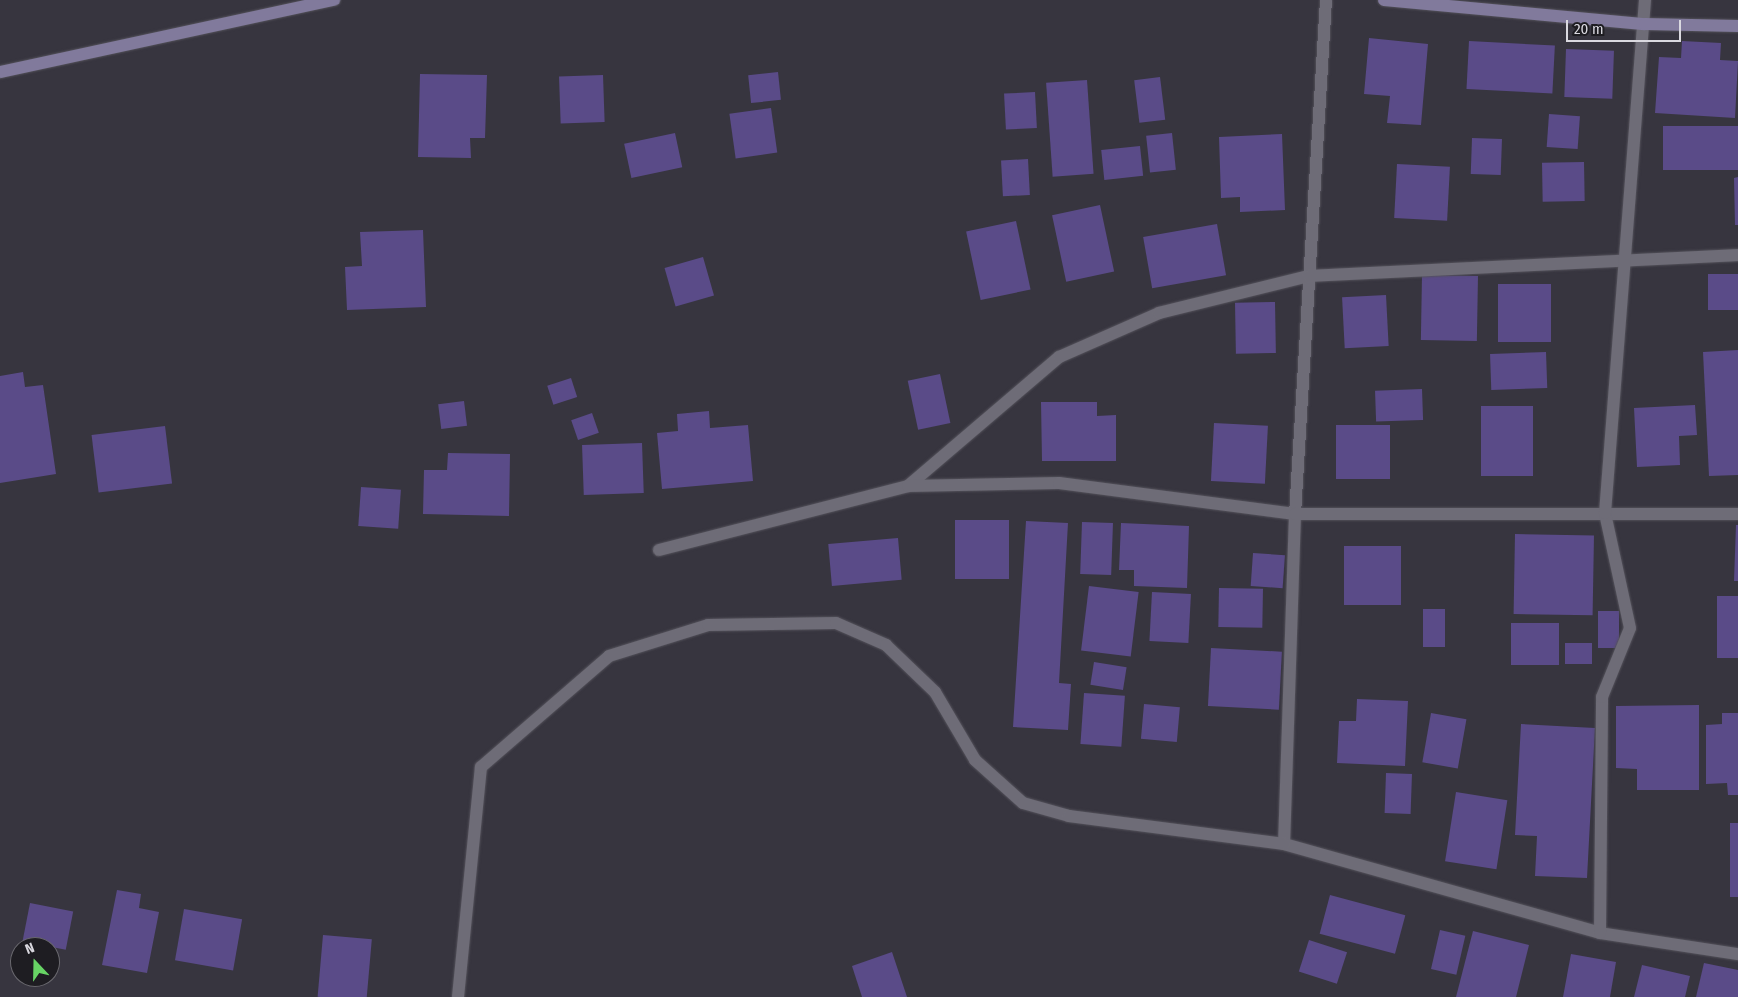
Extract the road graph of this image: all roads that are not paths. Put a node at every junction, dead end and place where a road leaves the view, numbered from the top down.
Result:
1 (334, 0) edge
2 (1326, 0) edge
3 (1384, 0) edge
4 (1645, 0) edge
5 (1645, 24) junction
6 (1738, 26) edge
7 (0, 72) edge
8 (1738, 255) edge
9 (1625, 260) junction
10 (1309, 276) junction
11 (908, 486) junction
12 (1605, 513) junction
13 (1295, 514) junction
14 (1738, 514) edge
15 (659, 550) dead end
16 (1284, 844) junction
17 (1600, 933) junction
18 (1738, 954) edge
19 (458, 997) edge

1 - 7 street
2 - 10 street
3 - 5 street
4 - 5 street
5 - 6 street
5 - 9 street
8 - 9 street
9 - 10 street
9 - 12 street
10 - 11 street
10 - 13 street
11 - 13 street
11 - 15 street
12 - 13 street
12 - 14 street
12 - 17 street
13 - 16 street
16 - 17 street
16 - 19 street
17 - 18 street

